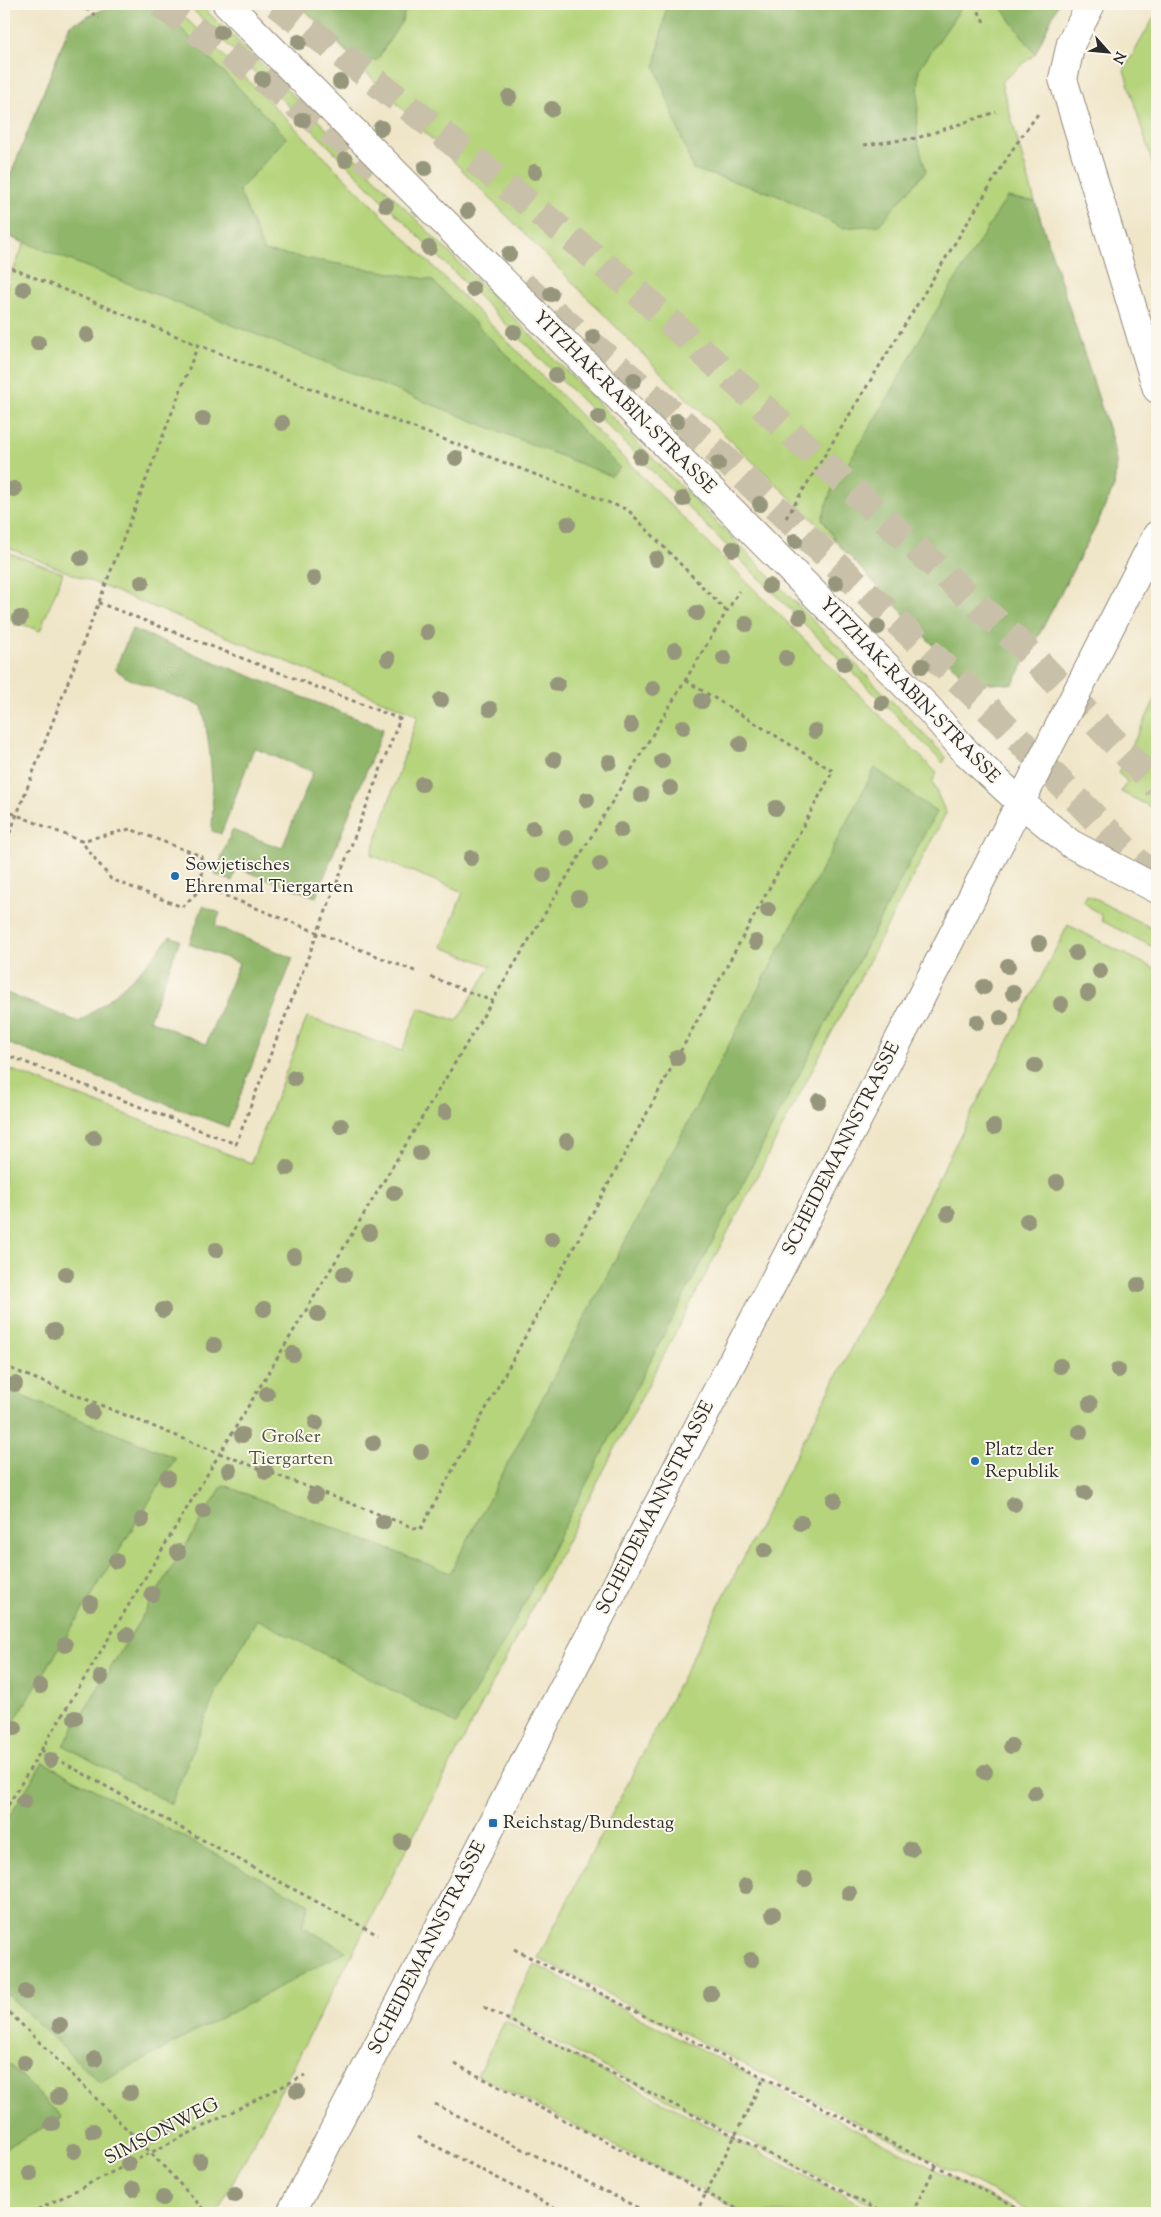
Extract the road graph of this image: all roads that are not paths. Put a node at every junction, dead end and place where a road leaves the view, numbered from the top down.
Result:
1 (227, 4) edge
2 (1092, 4) edge
3 (1157, 389) edge
4 (1157, 535) edge
5 (1021, 803) junction
6 (1157, 889) edge
7 (291, 2213) edge

1 - 5 street, YITZHAK-RABIN-STRASSE
2 - 3 street
4 - 5 street, SCHEIDEMANNSTRASSE
5 - 6 street, YITZHAK-RABIN-STRASSE
5 - 7 street, SCHEIDEMANNSTRASSE

